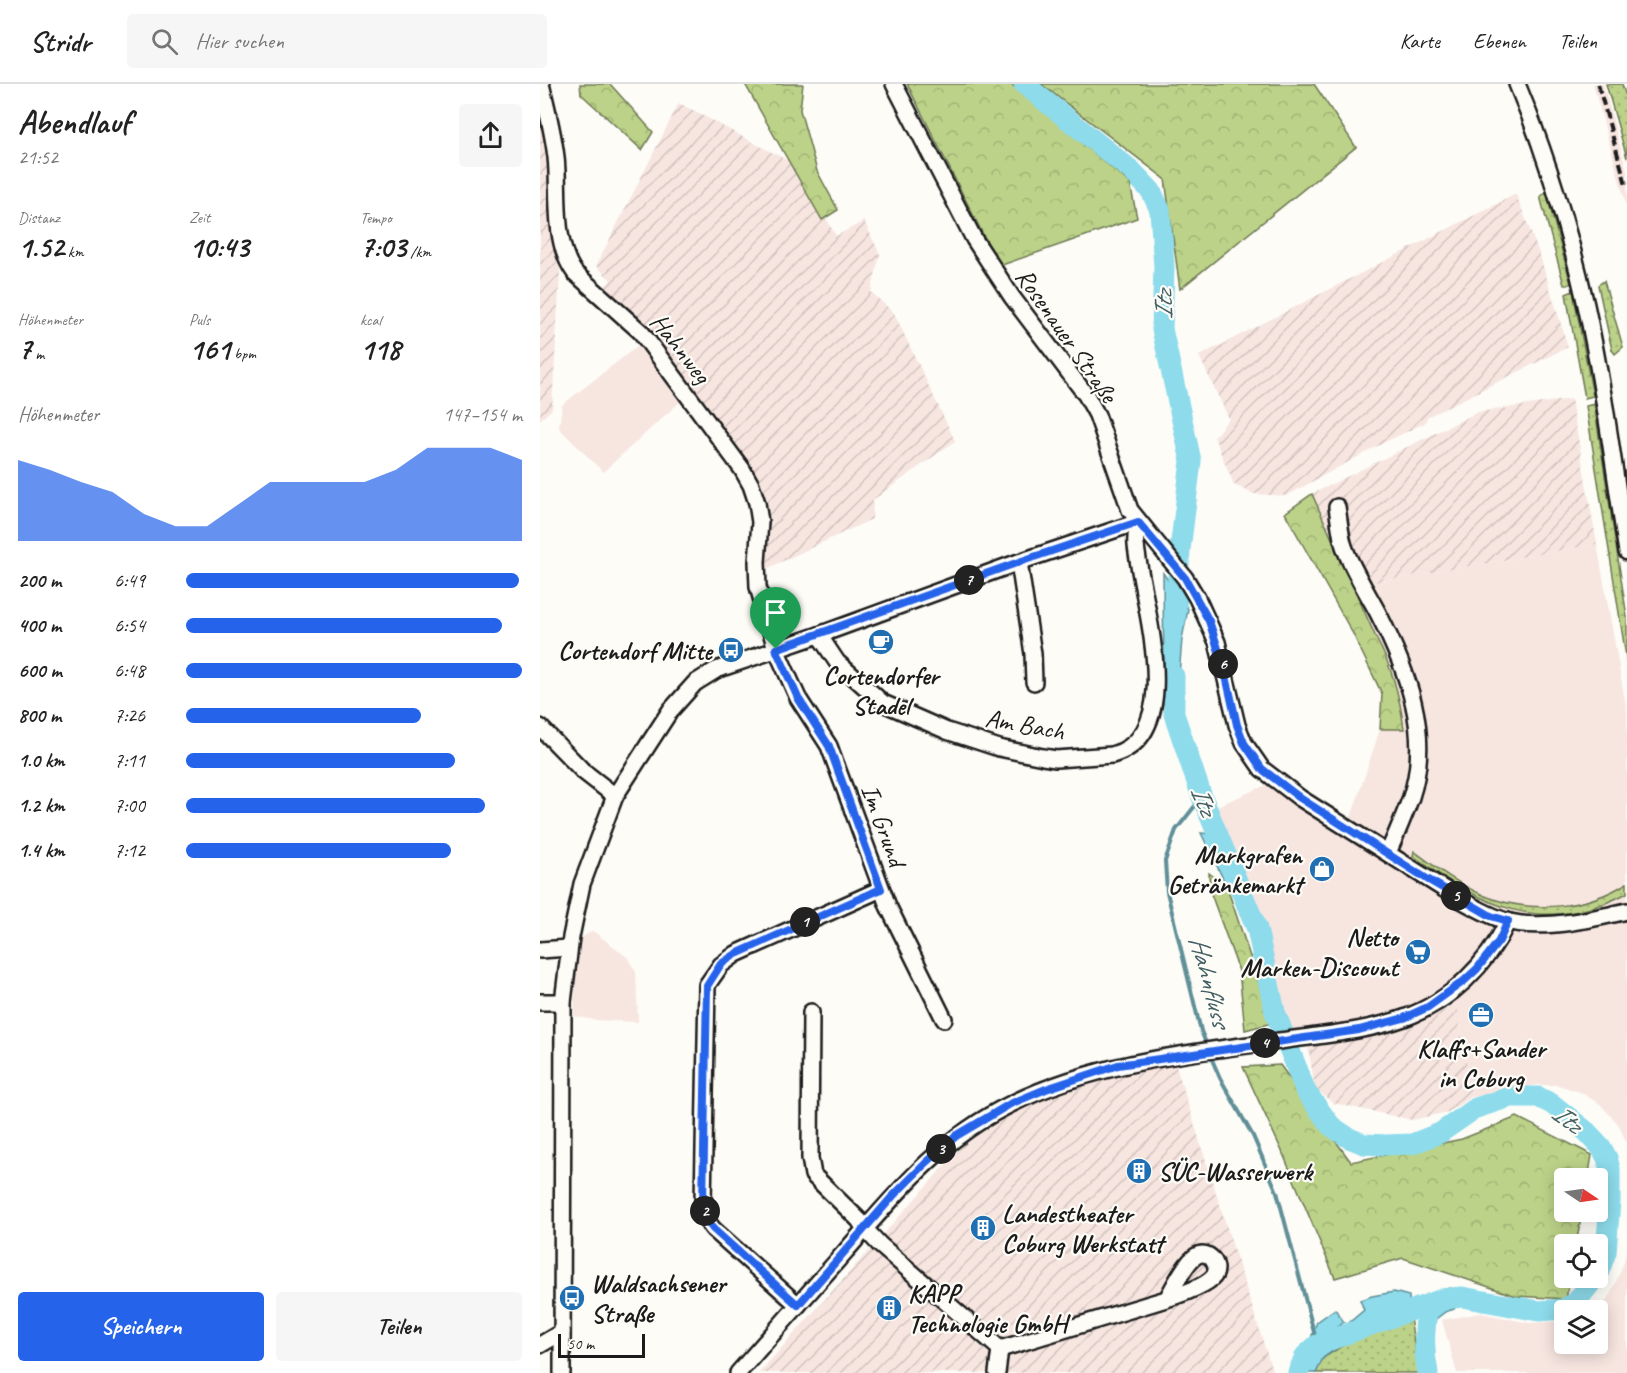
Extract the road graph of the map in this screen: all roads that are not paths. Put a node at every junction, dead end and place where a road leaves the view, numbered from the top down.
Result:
1 (541, 84) edge
2 (894, 84) edge
3 (1517, 84) edge
4 (1337, 507) dead end
5 (1138, 522) junction
6 (1627, 552) edge
7 (1019, 562) junction
8 (819, 635) junction
9 (776, 649) junction
10 (1034, 682) dead end
11 (540, 727) edge
12 (558, 747) junction
13 (540, 749) edge
14 (615, 796) junction
15 (1388, 853) junction
16 (881, 889) junction
17 (1625, 911) edge
18 (1508, 921) junction
19 (569, 948) junction
20 (540, 950) edge
21 (540, 1002) edge
22 (563, 1002) junction
23 (811, 1012) dead end
24 (944, 1019) dead end
25 (865, 1229) junction
26 (1167, 1299) dead end
27 (798, 1305) junction
28 (562, 1332) junction
29 (540, 1345) edge
30 (1000, 1349) junction
31 (562, 1373) edge
32 (738, 1373) edge
33 (997, 1373) edge

1 - 9 street, Hahnweg
2 - 5 street, Rosenauer Straße
3 - 6 street
4 - 15 street
5 - 7 street
5 - 8 street, Am Bach
5 - 15 street, Rosenauer Straße
7 - 8 street
7 - 10 street
8 - 9 street
9 - 14 street
9 - 16 street, Im Grund
11 - 12 street
12 - 13 street
12 - 14 street
14 - 19 street
15 - 18 street, Rosenauer Straße
16 - 24 street, Im Grund
16 - 27 street
17 - 18 street, Rosenauer Straße
18 - 25 street
19 - 20 street
19 - 22 street
21 - 22 street
22 - 28 street
23 - 25 street
25 - 27 street
25 - 30 street
26 - 30 street
27 - 32 street
28 - 29 street
28 - 31 street
30 - 33 street

